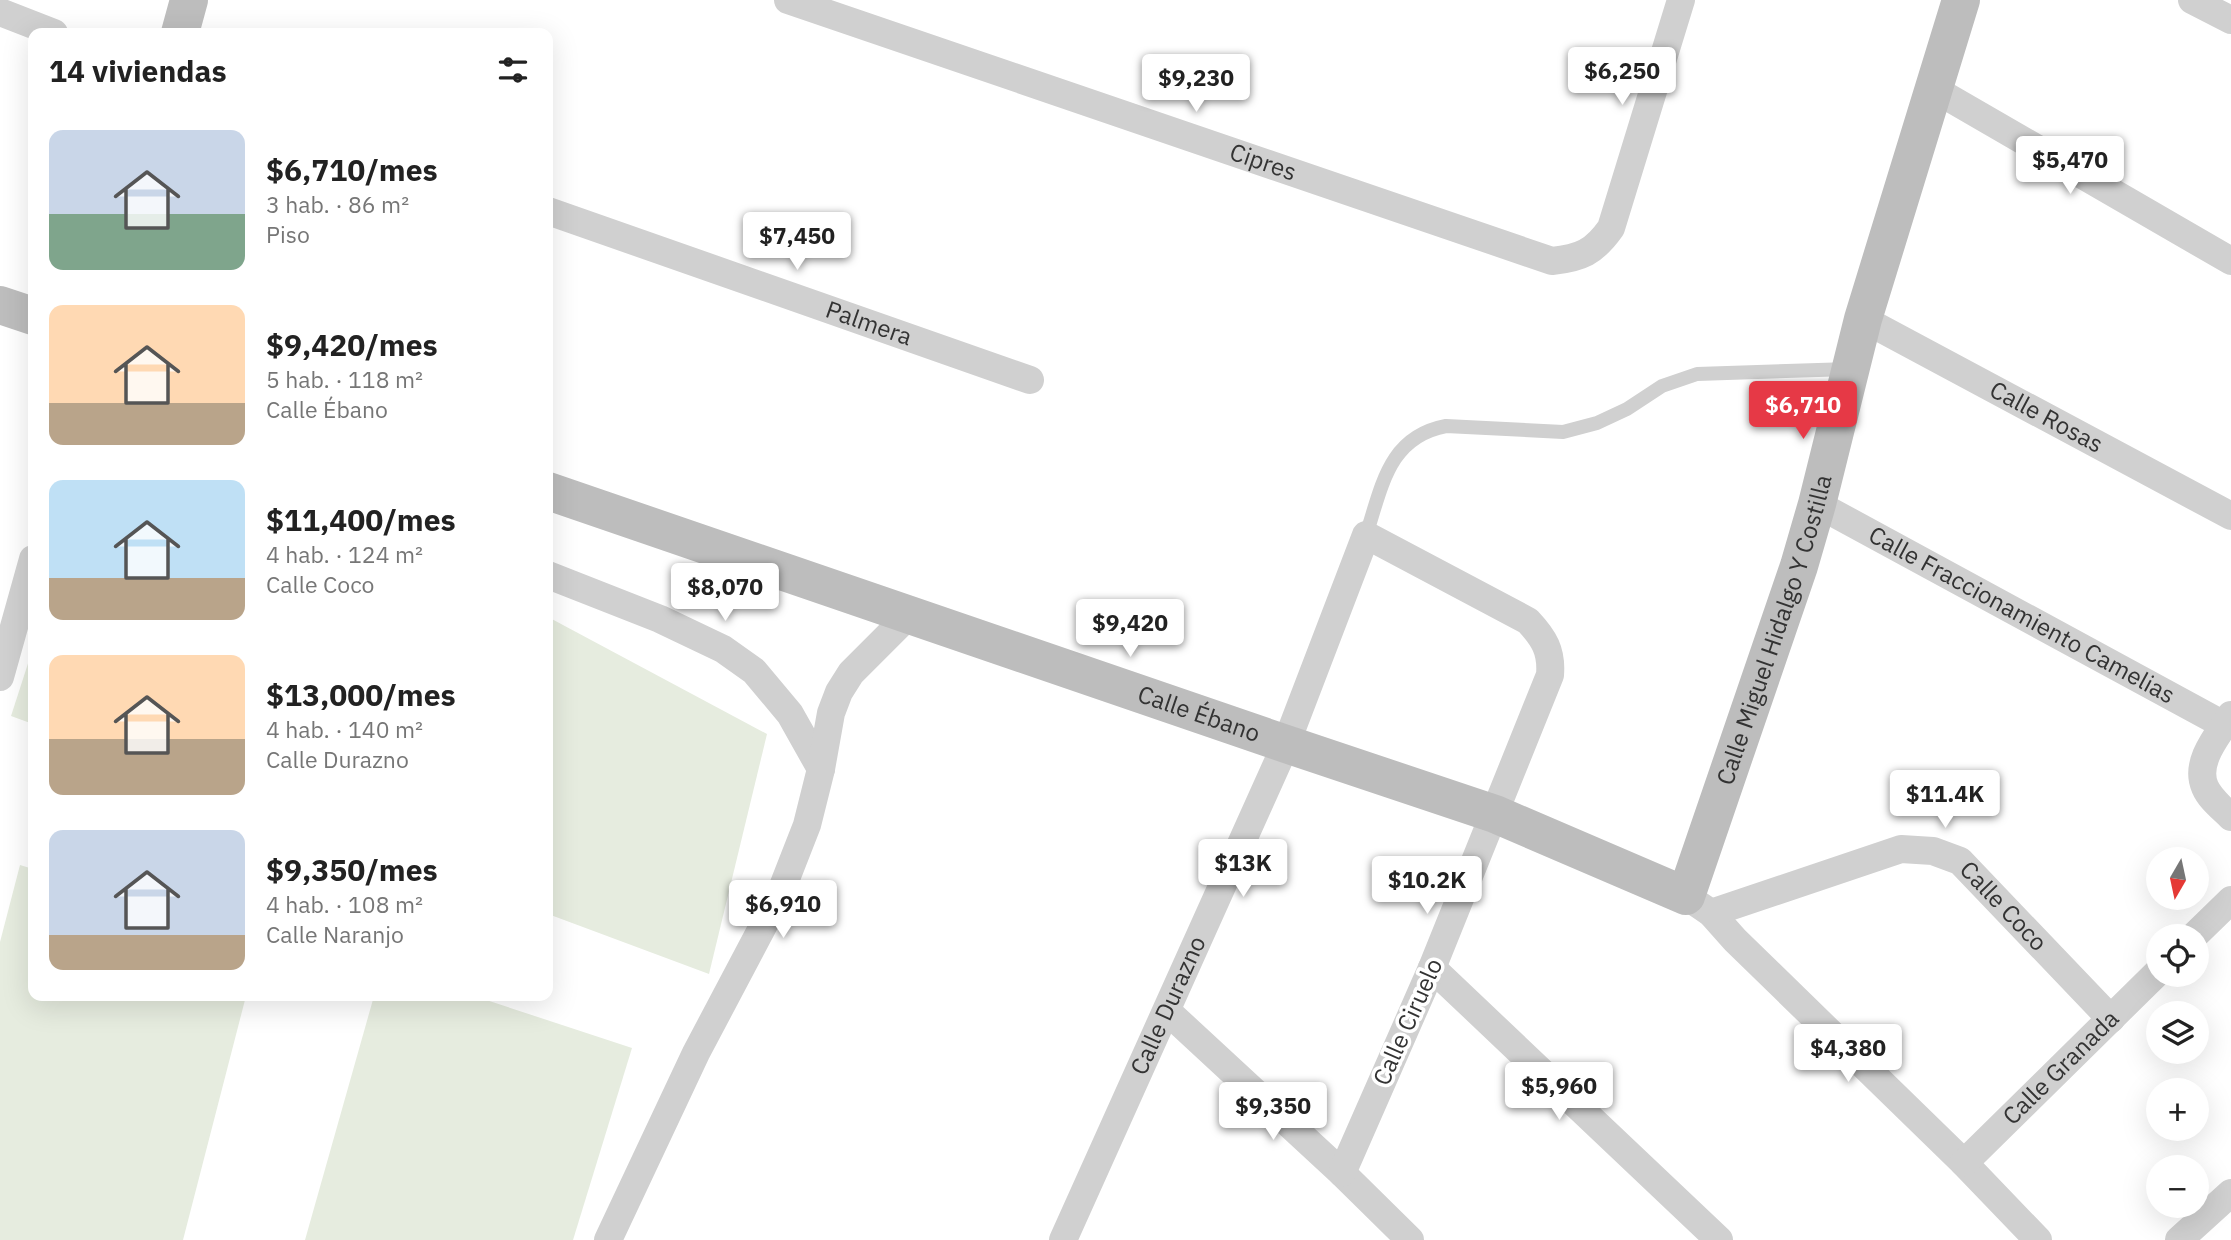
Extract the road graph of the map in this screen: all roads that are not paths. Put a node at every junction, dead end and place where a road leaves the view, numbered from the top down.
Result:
1 (189, 0) edge
2 (788, 0) edge
3 (1681, 0) edge
4 (1961, 0) edge
5 (2192, 0) edge
6 (0, 12) edge
7 (2231, 20) edge
8 (41, 28) edge
9 (181, 28) edge
10 (1934, 89) junction
11 (553, 213) edge
12 (2231, 261) edge
13 (0, 305) edge
14 (28, 314) edge
15 (1863, 319) junction
16 (1851, 369) junction
17 (1030, 380) dead end
18 (553, 493) edge
19 (1818, 504) junction
20 (2231, 516) edge
21 (1366, 535) junction
22 (28, 577) edge
23 (553, 577) edge
24 (909, 615) junction
25 (0, 677) edge
26 (2228, 720) edge
27 (1286, 744) junction
28 (821, 769) junction
29 (1495, 814) junction
30 (2231, 817) edge
31 (2231, 900) edge
32 (1698, 905) junction
33 (2206, 924) edge
34 (1433, 968) junction
35 (2146, 984) edge
36 (1167, 1011) junction
37 (2111, 1019) junction
38 (1964, 1163) junction
39 (1342, 1173) junction
40 (2231, 1193) edge
41 (1070, 1237) edge
42 (608, 1240) edge
43 (1410, 1240) edge
44 (1719, 1240) edge
45 (2038, 1240) edge
46 (2179, 1240) edge

1 - 9 street
2 - 3 street, Cipres
4 - 10 street, Calle Miguel Hidalgo Y Costilla
5 - 7 street
6 - 8 street
10 - 12 street
10 - 15 street, Calle Miguel Hidalgo Y Costilla
11 - 17 street, Palmera
13 - 14 street
15 - 16 street, Calle Miguel Hidalgo Y Costilla
15 - 20 street, Calle Rosas
16 - 19 street, Calle Miguel Hidalgo Y Costilla
16 - 21 lane
18 - 24 street, Calle Ébano
19 - 26 street, Calle Fraccionamiento Camelias
19 - 32 street, Calle Miguel Hidalgo Y Costilla
21 - 27 street, Calle Durazno
21 - 29 street, Calle Ciruelo
22 - 25 street
23 - 28 street
24 - 27 street, Calle Ébano
24 - 28 street
26 - 30 street
27 - 29 street, Calle Ébano
27 - 36 street, Calle Durazno
28 - 42 street
29 - 32 street, Calle Ébano
29 - 34 street, Calle Ciruelo
31 - 33 street
32 - 37 street, Calle Coco
32 - 38 street
34 - 39 street, Calle Ciruelo
34 - 44 street
35 - 37 street, Calle Granada
36 - 39 street
36 - 41 street, Calle Durazno
37 - 38 street, Calle Granada
38 - 45 street
39 - 43 street
40 - 46 street

